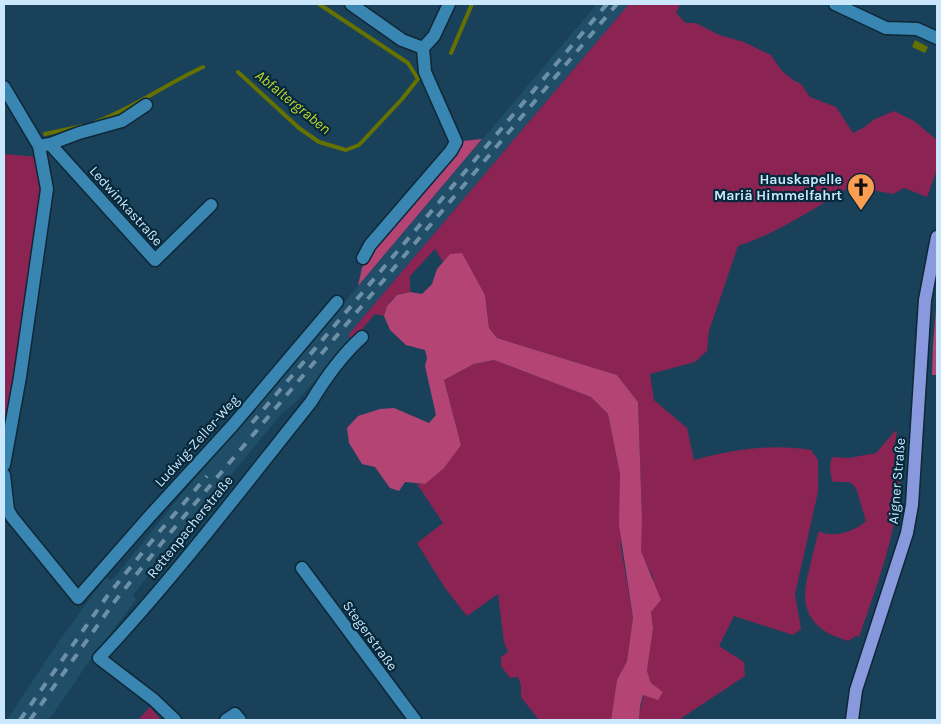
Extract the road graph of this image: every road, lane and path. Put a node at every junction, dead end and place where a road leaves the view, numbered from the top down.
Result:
1 (351, 4) edge
2 (449, 4) edge
3 (835, 4) edge
4 (937, 38) edge
5 (423, 48) junction
6 (4, 86) edge
7 (146, 105) dead end
8 (45, 145) junction
9 (211, 205) dead end
10 (937, 237) edge
11 (363, 258) dead end
12 (337, 302) dead end
13 (362, 336) dead end
14 (4, 466) edge
15 (4, 475) edge
16 (6, 509) edge
17 (302, 568) dead end
18 (175, 720) edge
19 (226, 720) edge
20 (240, 720) edge
21 (415, 720) edge
22 (852, 720) edge

1 - 5 street
2 - 5 street
3 - 4 street
5 - 11 street
6 - 8 street
7 - 8 street
8 - 9 street, Ledwinkastraße
8 - 14 street
10 - 22 main road, Aigner Straße
12 - 16 street, Ludwig-Zeller-Weg
13 - 18 street, Rettenpacherstraße
15 - 16 street
17 - 21 street, Stegerstraße
19 - 20 street

